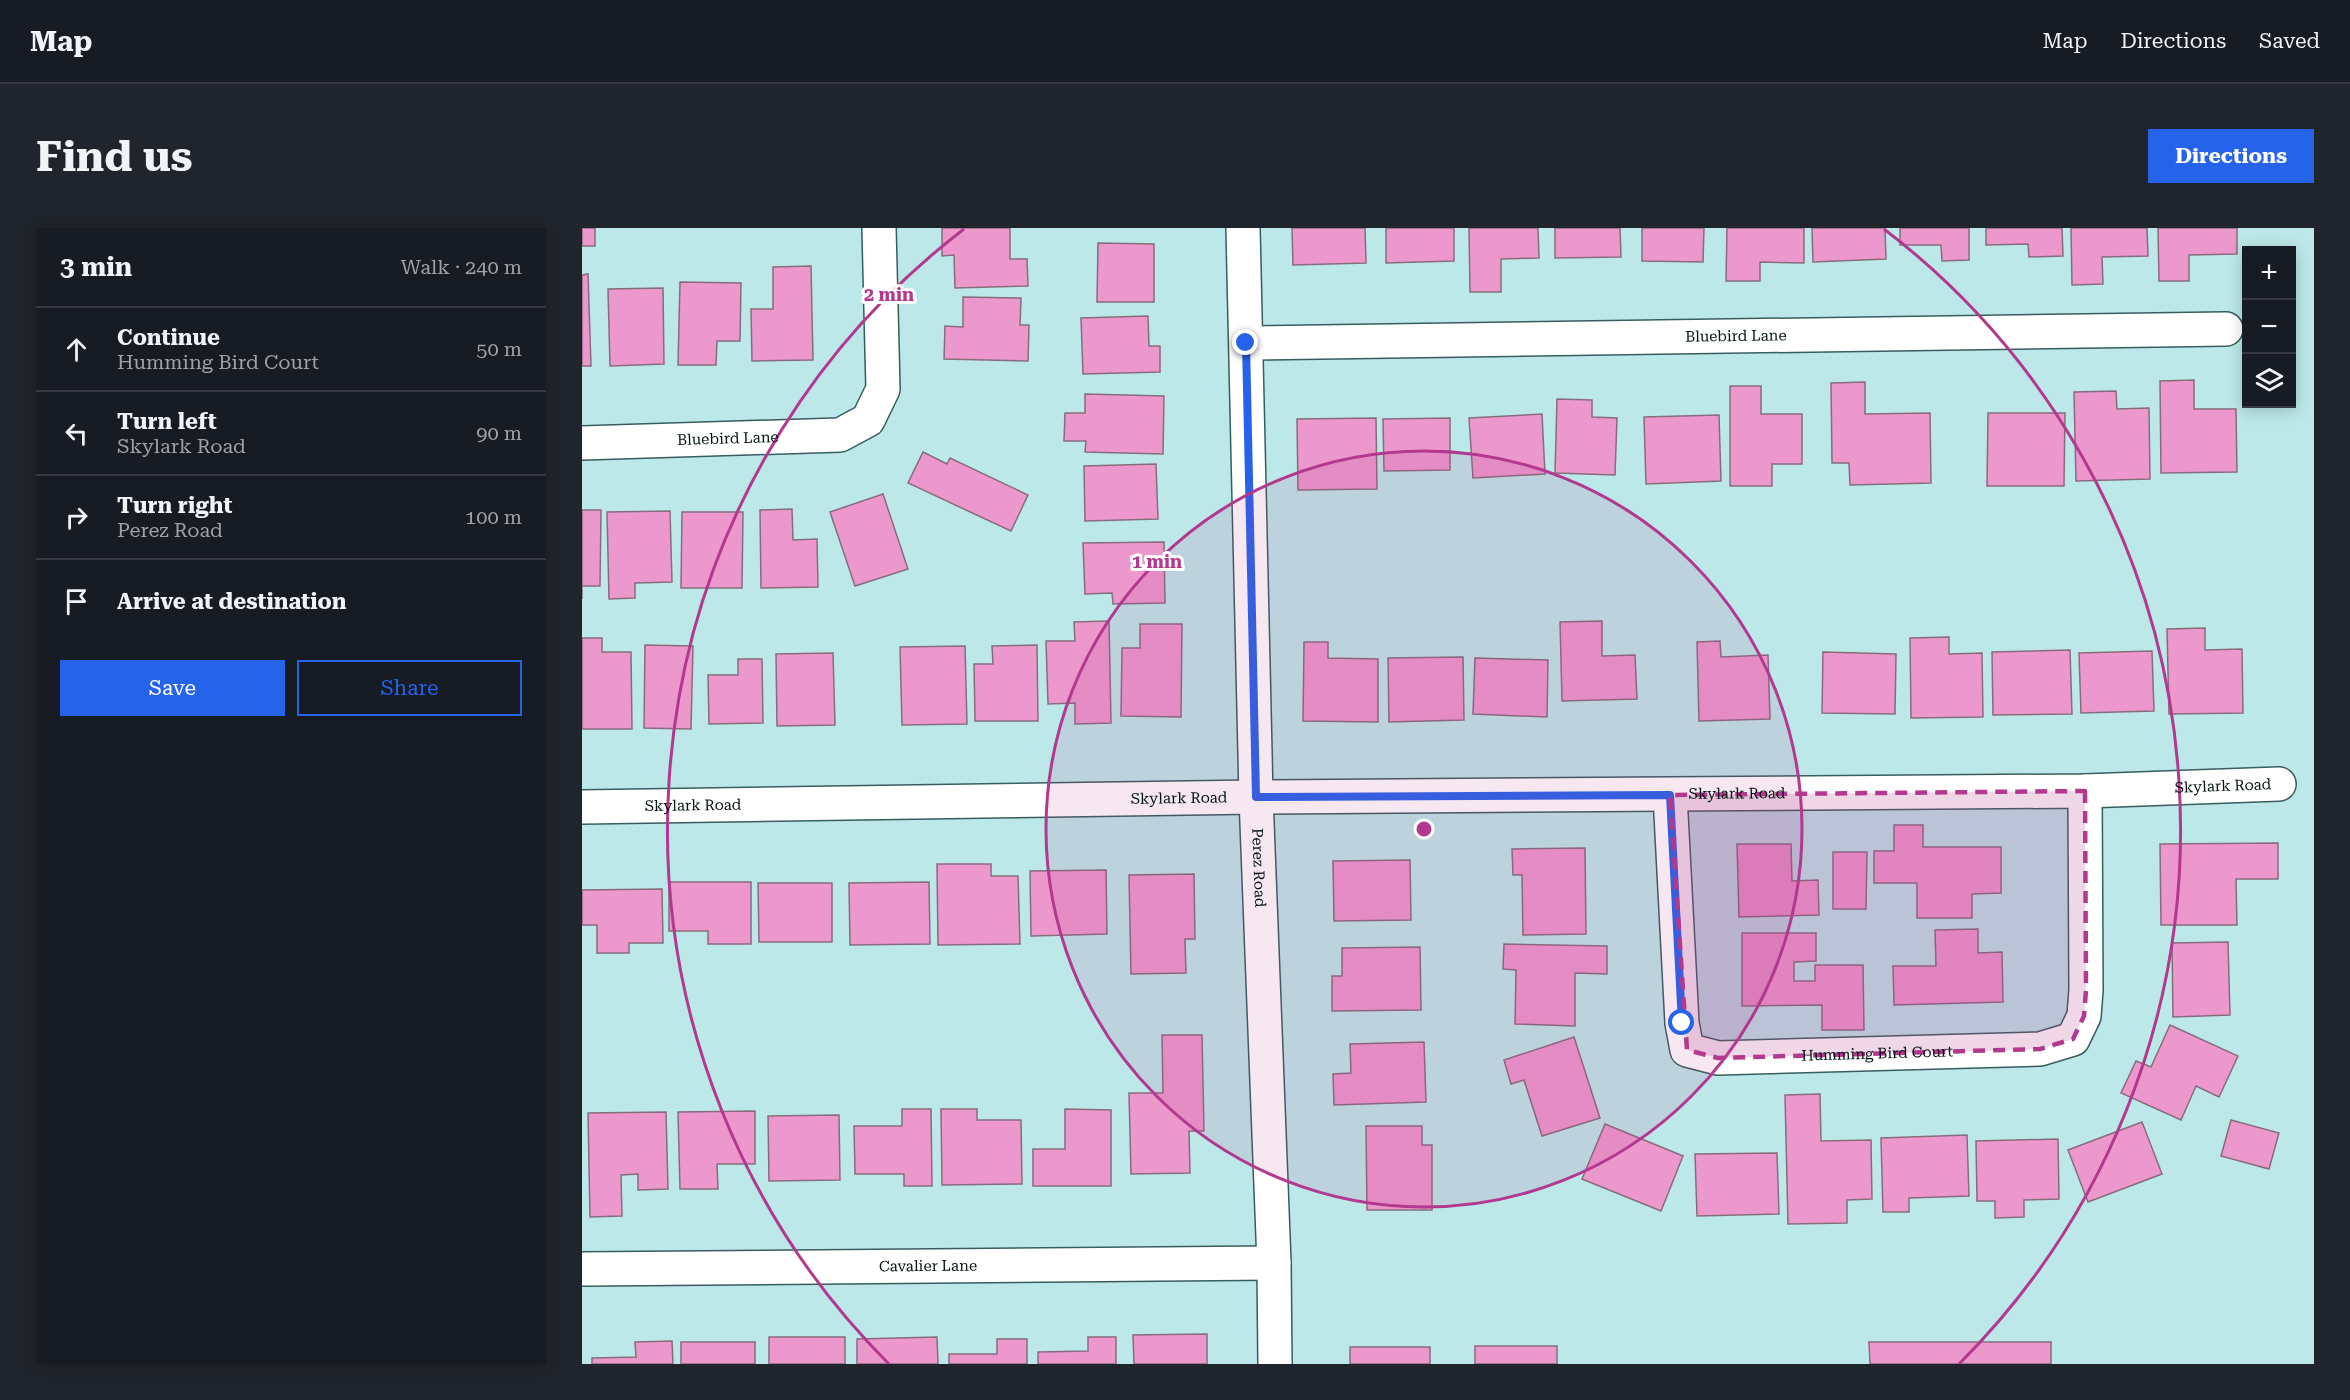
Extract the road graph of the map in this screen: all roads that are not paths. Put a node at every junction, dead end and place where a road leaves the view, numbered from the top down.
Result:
1 (879, 228) edge
2 (1243, 228) edge
3 (2226, 329) dead end
4 (1246, 343) junction
5 (582, 443) edge
6 (2279, 784) dead end
7 (2085, 791) junction
8 (1670, 795) junction
9 (1256, 797) junction
10 (582, 807) edge
11 (1274, 1263) junction
12 (582, 1269) edge
13 (1275, 1364) edge

1 - 5 street, Bluebird Lane
2 - 4 street, Perez Road
3 - 4 street, Bluebird Lane
4 - 9 street, Perez Road
6 - 7 street, Skylark Road
7 - 8 street, Skylark Road
7 - 8 street, Humming Bird Court
8 - 9 street, Skylark Road
9 - 10 street, Skylark Road
9 - 11 street, Perez Road
11 - 12 street, Cavalier Lane
11 - 13 street, Perez Road

